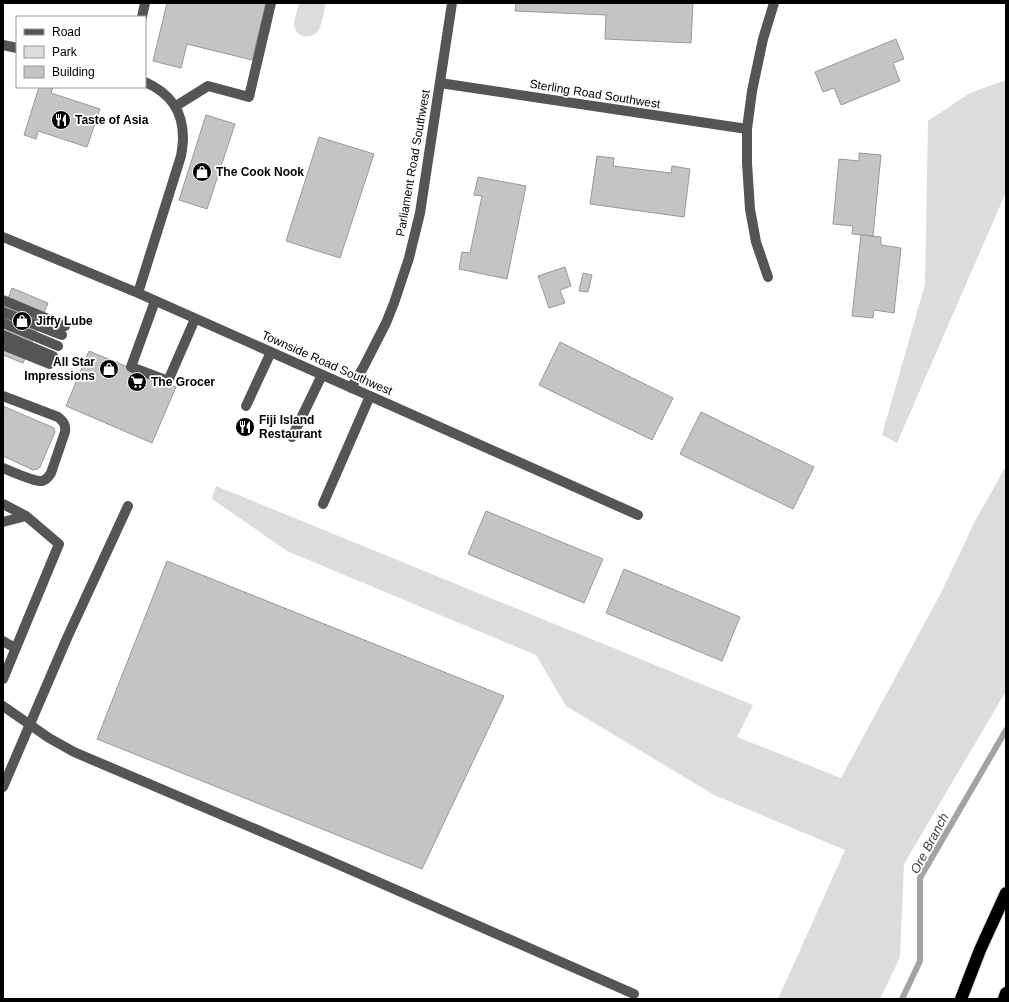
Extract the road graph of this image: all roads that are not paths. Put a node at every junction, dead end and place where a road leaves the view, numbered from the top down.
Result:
1 (145, 3) edge
2 (271, 3) edge
3 (452, 3) edge
4 (774, 3) edge
5 (142, 16) edge
6 (3, 45) edge
7 (16, 48) edge
8 (146, 82) edge
9 (440, 83) junction
10 (176, 106) junction
11 (747, 129) junction
12 (3, 237) edge
13 (768, 277) dead end
14 (138, 294) junction
15 (3, 300) edge
16 (155, 301) junction
17 (3, 312) edge
18 (195, 319) junction
19 (3, 324) edge
20 (3, 335) edge
21 (3, 345) edge
22 (58, 346) dead end
23 (271, 352) junction
24 (322, 375) junction
25 (351, 388) junction
26 (3, 396) edge
27 (370, 396) junction
28 (246, 406) dead end
29 (292, 438) dead end
30 (3, 468) edge
31 (3, 504) edge
32 (322, 504) dead end
33 (128, 506) dead end
34 (638, 515) dead end
35 (26, 516) junction
36 (3, 522) edge
37 (3, 641) edge
38 (15, 648) junction
39 (3, 679) edge
40 (3, 706) edge
41 (30, 725) junction
42 (3, 788) edge
43 (1006, 893) edge
44 (1006, 993) edge
45 (634, 994) dead end
46 (961, 999) edge
47 (1004, 999) edge

1 - 5 street
2 - 10 street
3 - 9 street, Parliament Road Southwest
4 - 11 street
6 - 7 street
8 - 10 street
9 - 11 street, Sterling Road Southwest
9 - 25 street, Parliament Road Southwest
10 - 14 street
11 - 13 street
12 - 14 street, Townside Road Southwest
14 - 16 street, Townside Road Southwest
15 - 17 street
16 - 18 street, Townside Road Southwest
16 - 18 street
18 - 23 street, Townside Road Southwest
19 - 22 street
20 - 21 street
23 - 24 street, Townside Road Southwest
23 - 28 street
24 - 25 street, Townside Road Southwest
24 - 29 street
25 - 27 street, Townside Road Southwest
26 - 30 street
27 - 32 street
27 - 34 street, Townside Road Southwest
31 - 35 street
33 - 41 street
35 - 36 street
35 - 38 street
37 - 38 street
38 - 39 street
40 - 41 street
41 - 42 street
41 - 45 street
43 - 46 highway
44 - 47 highway

